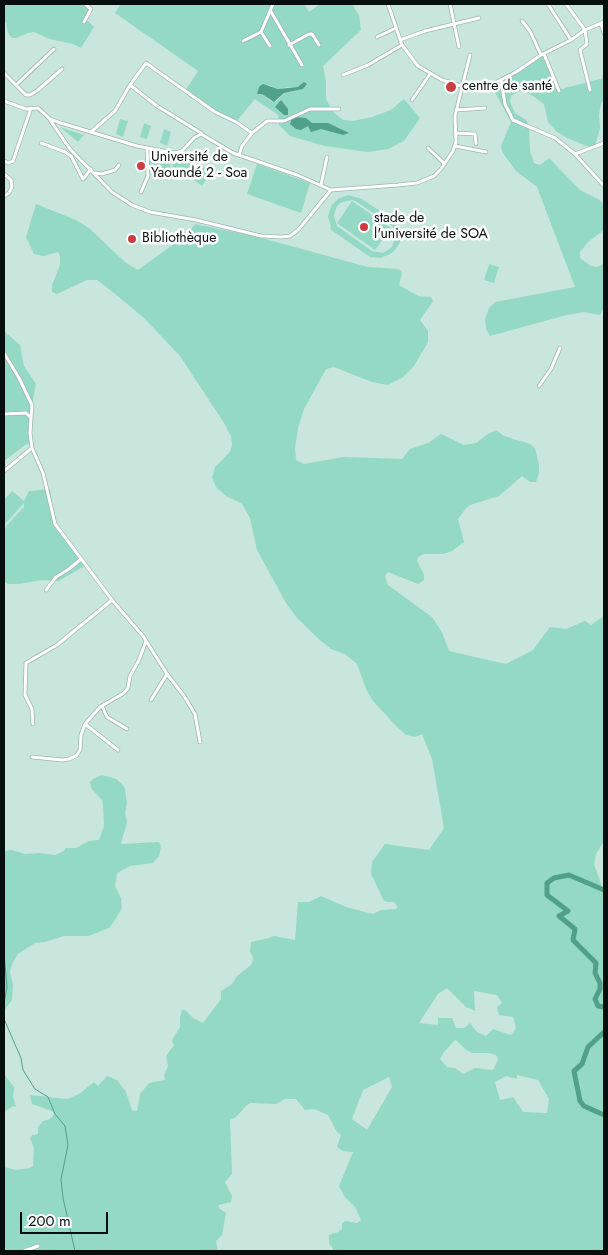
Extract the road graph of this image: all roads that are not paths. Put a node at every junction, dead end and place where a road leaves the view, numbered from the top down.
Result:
1 (84, 4) edge
2 (273, 4) edge
3 (388, 4) edge
4 (450, 4) edge
5 (548, 4) edge
6 (566, 4) edge
7 (270, 10) junction
8 (479, 18) dead end
9 (522, 21) dead end
10 (84, 22) dead end
11 (603, 23) edge
12 (455, 24) junction
13 (396, 28) junction
14 (586, 30) junction
15 (261, 32) junction
16 (604, 33) edge
17 (377, 37) dead end
18 (400, 40) junction
19 (571, 40) junction
20 (243, 41) dead end
21 (289, 45) junction
22 (319, 45) dead end
23 (402, 45) junction
24 (270, 46) dead end
25 (459, 47) dead end
26 (54, 49) dead end
27 (543, 54) junction
28 (470, 55) dead end
29 (302, 65) dead end
30 (62, 69) dead end
31 (4, 73) edge
32 (430, 74) junction
33 (344, 75) dead end
34 (501, 80) junction
35 (16, 85) junction
36 (130, 85) junction
37 (461, 86) junction
38 (590, 90) dead end
39 (559, 91) dead end
40 (412, 100) dead end
41 (4, 101) edge
42 (32, 108) junction
43 (486, 108) dead end
44 (339, 109) dead end
45 (456, 110) junction
46 (50, 119) junction
47 (91, 132) junction
48 (456, 132) junction
49 (252, 133) junction
50 (201, 134) junction
51 (41, 143) dead end
52 (604, 143) edge
53 (476, 144) dead end
54 (455, 146) junction
55 (147, 148) junction
56 (428, 148) dead end
57 (486, 152) dead end
58 (575, 154) junction
59 (239, 155) junction
60 (327, 157) dead end
61 (4, 161) edge
62 (445, 164) junction
63 (119, 165) dead end
64 (91, 169) junction
65 (94, 173) junction
66 (4, 174) edge
67 (321, 185) junction
68 (604, 186) edge
69 (331, 190) junction
70 (141, 192) dead end
71 (4, 196) edge
72 (560, 348) dead end
73 (4, 353) edge
74 (5, 358) edge
75 (540, 386) dead end
76 (4, 414) edge
77 (30, 417) junction
78 (32, 448) junction
79 (4, 471) edge
80 (81, 558) junction
81 (46, 590) dead end
82 (112, 600) junction
83 (146, 640) junction
84 (167, 674) junction
85 (151, 700) dead end
86 (102, 706) junction
87 (33, 724) dead end
88 (85, 724) junction
89 (127, 729) dead end
90 (200, 742) dead end
91 (118, 750) dead end
92 (43, 753) dead end
93 (33, 755) dead end
94 (43, 758) junction
95 (38, 1246) dead end
96 (24, 1251) edge

1 - 10 street
2 - 7 street
3 - 13 street
4 - 12 street
5 - 19 street
6 - 14 street
7 - 15 street
7 - 21 street
8 - 12 street
9 - 27 street
11 - 14 street
11 - 16 street
12 - 18 street
12 - 25 street
13 - 17 street
13 - 18 street
14 - 19 street
14 - 38 street
15 - 20 street
15 - 24 street
18 - 23 street
19 - 27 street
21 - 22 street
21 - 29 street
23 - 32 street
23 - 33 street
26 - 35 street
27 - 34 street
27 - 39 street
28 - 37 street
30 - 35 street
31 - 35 street
32 - 37 street
32 - 40 street
34 - 37 street
34 - 58 street
36 - 47 street
36 - 49 street
36 - 50 street
37 - 45 street
41 - 42 street
42 - 46 street
42 - 61 street
43 - 45 street
44 - 49 street
45 - 48 street
46 - 47 street
46 - 64 street
47 - 55 street
48 - 53 street
48 - 54 street
49 - 59 street
50 - 55 street
50 - 59 street
51 - 64 street
52 - 58 street
54 - 57 street
54 - 62 street
55 - 70 street
56 - 62 street
58 - 68 street
59 - 67 street
60 - 67 street
62 - 69 street
63 - 65 street
64 - 65 street
65 - 69 street
66 - 71 street
67 - 69 street
72 - 75 street
73 - 74 street
74 - 77 street
76 - 77 street
77 - 78 street
78 - 79 street
78 - 80 street
80 - 81 street
80 - 82 street
82 - 83 street
82 - 87 street
83 - 84 street
83 - 86 street
84 - 85 street
84 - 90 street
86 - 88 street
86 - 89 street
88 - 91 street
88 - 94 street
92 - 94 street
93 - 94 street
95 - 96 street

